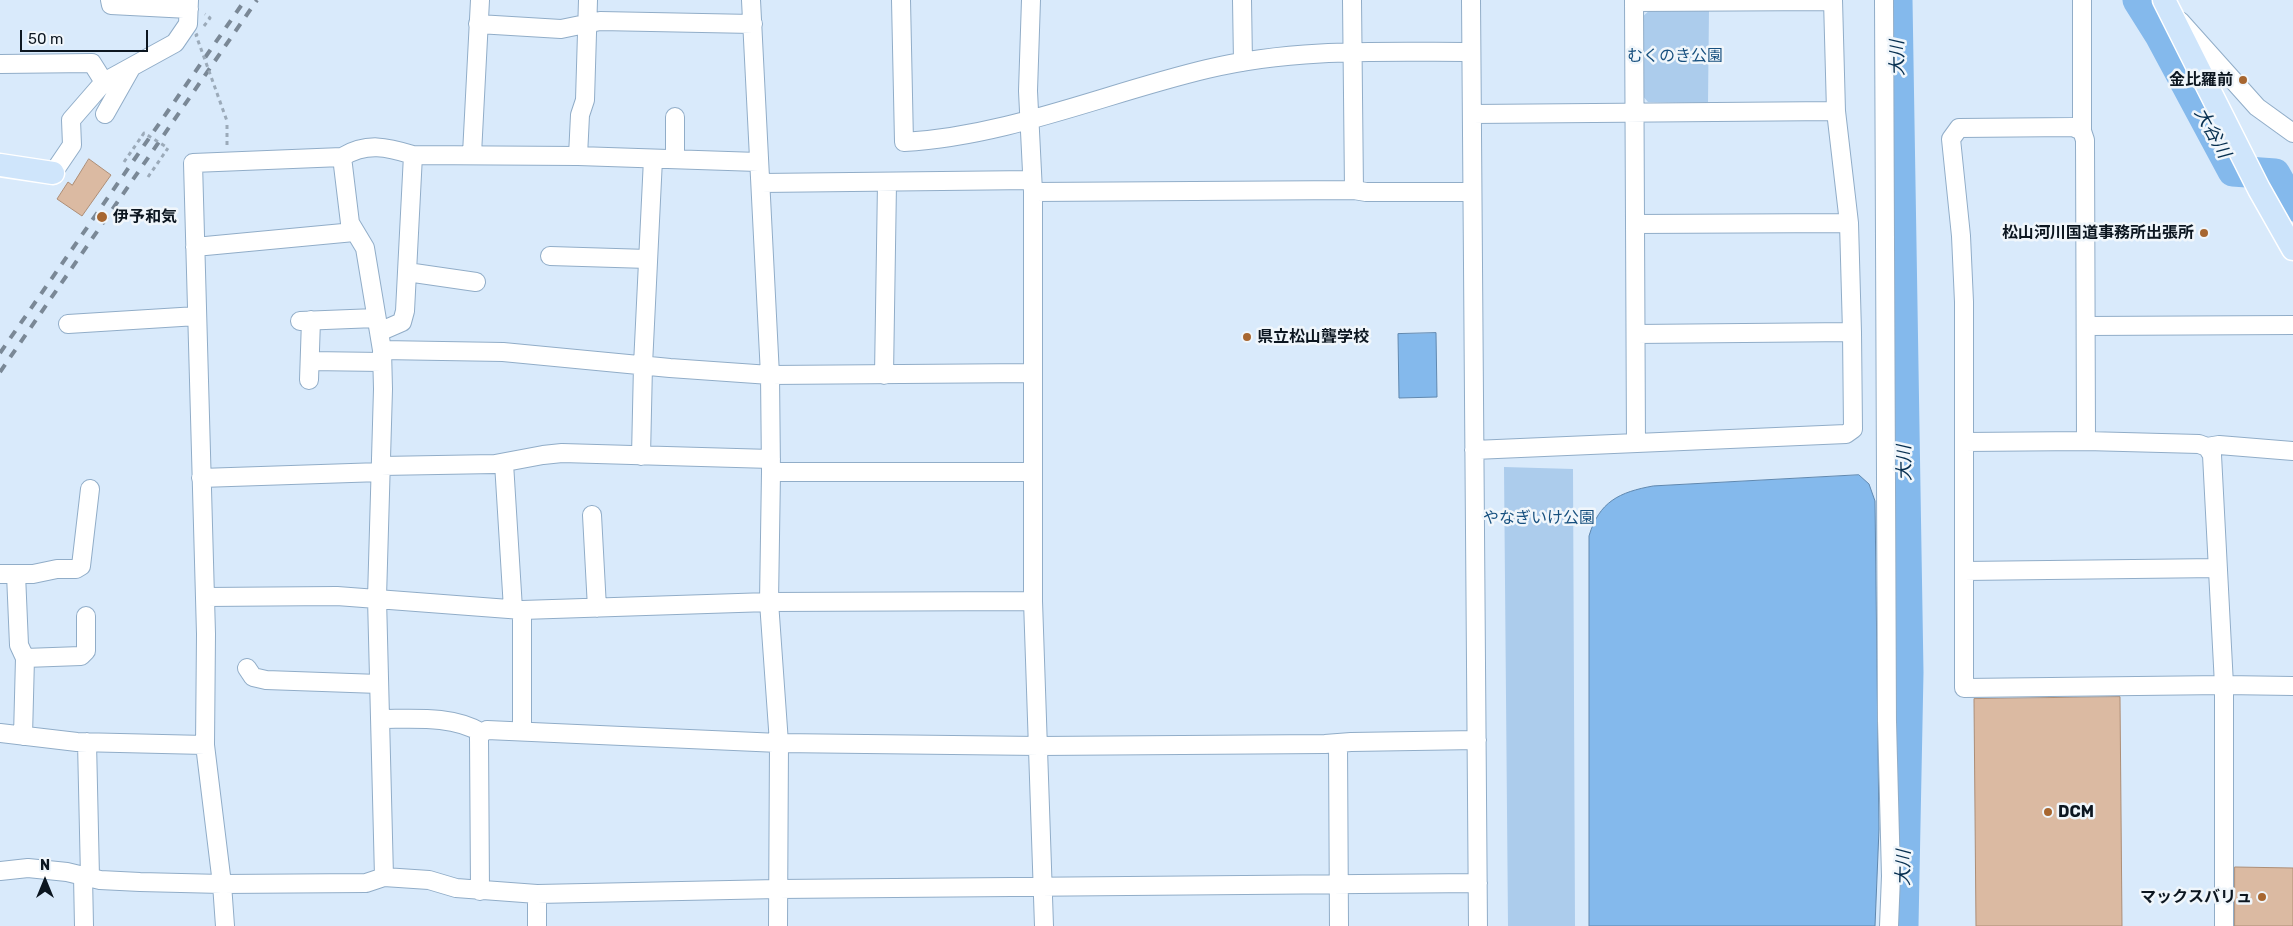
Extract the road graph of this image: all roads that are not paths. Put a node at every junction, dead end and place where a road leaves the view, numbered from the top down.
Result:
1 (110, 0) edge
2 (480, 0) edge
3 (588, 0) edge
4 (751, 0) edge
5 (901, 0) edge
6 (1031, 0) edge
7 (1242, 0) edge
8 (1352, 0) edge
9 (1471, 0) edge
10 (1884, 0) edge
11 (2082, 0) edge
12 (1634, 1) edge
13 (1833, 1) edge
14 (2166, 4) edge
15 (189, 5) edge
16 (588, 23) junction
17 (478, 24) junction
18 (753, 24) junction
19 (1353, 52) junction
20 (1471, 52) junction
21 (1243, 62) junction
22 (0, 64) edge
23 (131, 68) junction
24 (104, 82) junction
25 (1836, 111) junction
26 (1634, 113) junction
27 (105, 114) dead end
28 (1472, 114) junction
29 (675, 117) dead end
30 (1029, 120) junction
31 (2082, 131) junction
32 (2293, 133) edge
33 (472, 154) junction
34 (413, 155) junction
35 (578, 156) junction
36 (342, 157) junction
37 (653, 159) junction
38 (675, 160) junction
39 (758, 162) junction
40 (0, 165) edge
41 (53, 173) joint
42 (761, 183) junction
43 (887, 183) junction
44 (1033, 186) junction
45 (1354, 190) junction
46 (1472, 192) junction
47 (1848, 223) junction
48 (1635, 224) junction
49 (354, 232) junction
50 (195, 247) junction
51 (2293, 249) edge
52 (550, 256) dead end
53 (648, 259) junction
54 (407, 272) junction
55 (476, 282) dead end
56 (197, 316) junction
57 (68, 324) dead end
58 (378, 325) junction
59 (2293, 325) edge
60 (2086, 326) junction
61 (1852, 332) junction
62 (1636, 334) junction
63 (382, 356) junction
64 (310, 362) junction
65 (643, 365) junction
66 (1032, 372) junction
67 (770, 375) junction
68 (884, 375) junction
69 (309, 380) dead end
70 (2086, 441) junction
71 (1964, 442) junction
72 (1636, 444) junction
73 (2208, 447) junction
74 (1474, 450) junction
75 (2293, 451) edge
76 (640, 456) junction
77 (504, 463) junction
78 (771, 465) junction
79 (381, 469) junction
80 (1033, 472) junction
81 (201, 478) junction
82 (90, 489) dead end
83 (592, 515) dead end
84 (2218, 568) junction
85 (1964, 570) junction
86 (8, 574) edge
87 (205, 598) junction
88 (378, 598) junction
89 (1033, 601) junction
90 (769, 602) junction
91 (597, 608) junction
92 (518, 610) junction
93 (86, 616) dead end
94 (25, 658) junction
95 (247, 668) dead end
96 (379, 684) junction
97 (2224, 685) junction
98 (2293, 686) edge
99 (380, 719) junction
100 (522, 730) junction
101 (482, 732) junction
102 (0, 733) edge
103 (23, 736) junction
104 (1477, 740) junction
105 (87, 742) junction
106 (779, 743) junction
107 (1338, 743) junction
108 (205, 745) junction
109 (1039, 746) junction
110 (0, 870) edge
111 (86, 877) junction
112 (384, 878) junction
113 (222, 884) junction
114 (1478, 884) junction
115 (1339, 885) junction
116 (1043, 887) junction
117 (778, 889) junction
118 (480, 891) junction
119 (537, 894) junction
120 (84, 926) edge
121 (225, 926) edge
122 (536, 926) edge
123 (778, 926) edge
124 (1044, 926) edge
125 (1339, 926) edge
126 (1478, 926) edge
127 (1889, 926) edge
128 (2224, 926) edge

1 - 15 street
2 - 17 street
3 - 16 street
4 - 18 street
5 - 30 street
6 - 30 street
7 - 21 street
8 - 19 street
9 - 20 street
10 - 127 street
11 - 31 street
12 - 13 street
12 - 26 street
13 - 25 street
14 - 32 street
14 - 51 main road
15 - 23 street
16 - 17 street
16 - 18 street
16 - 35 street
17 - 33 street
18 - 39 street
19 - 20 street
19 - 21 street
19 - 45 street
20 - 28 street
21 - 30 street
22 - 24 street
23 - 24 street
23 - 27 street
24 - 41 street
25 - 26 street
25 - 47 street
26 - 28 street
26 - 48 street
28 - 46 street
29 - 38 street
30 - 44 street
31 - 60 street
31 - 71 street
33 - 34 street
33 - 35 street
34 - 36 street
34 - 54 street
35 - 37 street
36 - 49 street
36 - 50 street
37 - 38 street
37 - 53 street
38 - 39 street
39 - 42 street
40 - 41 main road
42 - 43 street
42 - 67 street
43 - 44 street
43 - 68 street
44 - 45 street
44 - 66 street
45 - 46 street
46 - 74 street
47 - 48 street
47 - 61 street
48 - 62 street
49 - 50 street
49 - 58 street
50 - 56 street
52 - 53 street
53 - 65 street
54 - 55 street
54 - 58 street
56 - 57 street
56 - 81 street
58 - 63 street
58 - 64 street
59 - 60 street
60 - 70 street
61 - 62 street
61 - 72 street
62 - 72 street
63 - 64 street
63 - 65 street
63 - 79 street
64 - 69 street
65 - 67 street
65 - 76 street
66 - 68 street
66 - 80 street
67 - 68 street
67 - 78 street
70 - 71 street
70 - 73 street
71 - 85 street
72 - 74 street
73 - 75 street
73 - 84 street
74 - 104 street
76 - 77 street
76 - 78 street
77 - 79 street
77 - 92 street
78 - 80 street
78 - 90 street
79 - 81 street
79 - 88 street
80 - 89 street
81 - 87 street
82 - 86 street
83 - 91 street
84 - 85 street
84 - 97 street
85 - 97 street
86 - 94 street
87 - 88 street
87 - 108 street
88 - 92 street
88 - 96 street
89 - 90 street
89 - 109 street
90 - 91 street
90 - 106 street
91 - 92 street
92 - 100 street
93 - 94 street
94 - 103 street
95 - 96 street
96 - 99 street
97 - 98 street
97 - 128 street
99 - 101 street
99 - 112 street
100 - 101 street
100 - 106 street
101 - 118 street
102 - 103 street
103 - 105 street
104 - 107 street
104 - 114 street
105 - 108 street
105 - 111 street
106 - 109 street
106 - 117 street
107 - 109 street
107 - 115 street
108 - 113 street
109 - 116 street
110 - 111 street
111 - 113 street
111 - 120 street
112 - 113 street
112 - 118 street
113 - 121 street
114 - 115 street
114 - 126 street
115 - 116 street
115 - 125 street
116 - 117 street
116 - 124 street
117 - 119 street
117 - 123 street
118 - 119 street
119 - 122 street

